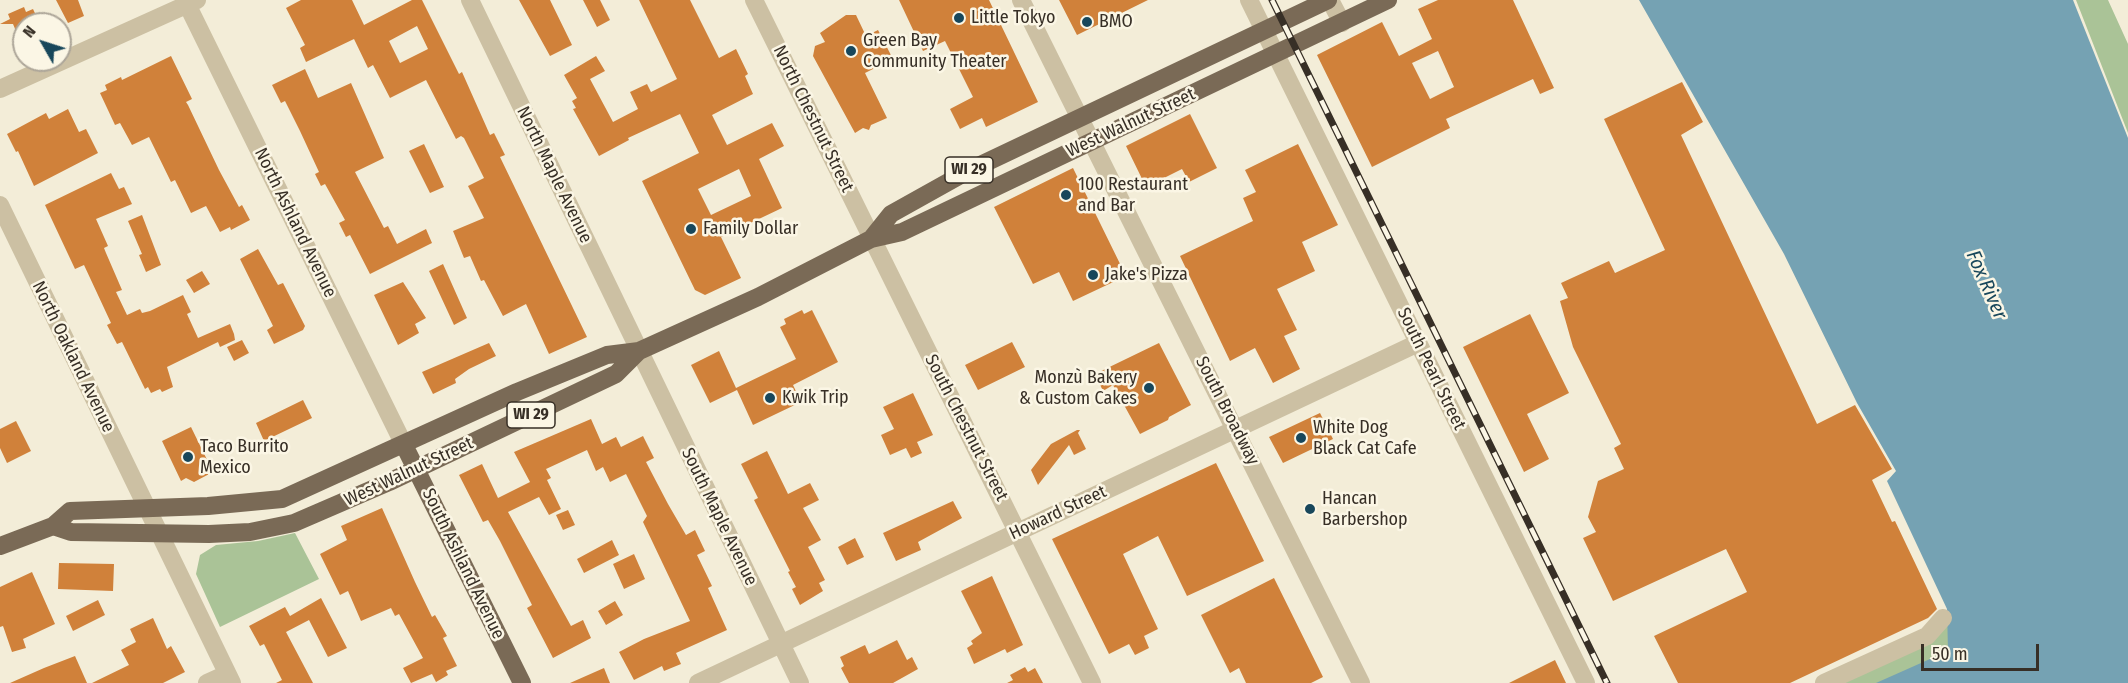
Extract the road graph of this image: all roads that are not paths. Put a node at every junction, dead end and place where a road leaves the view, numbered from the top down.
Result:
1 (470, 0) edge
2 (754, 0) edge
3 (1021, 0) edge
4 (1249, 0) edge
5 (1329, 0) edge
6 (1388, 0) edge
7 (190, 1) edge
8 (1342, 23) junction
9 (1264, 31) junction
10 (1276, 55) junction
11 (0, 89) edge
12 (1079, 118) junction
13 (1090, 141) junction
14 (0, 205) edge
15 (871, 238) junction
16 (1419, 343) junction
17 (639, 351) junction
18 (1236, 430) junction
19 (404, 445) junction
20 (416, 469) junction
21 (148, 508) junction
22 (53, 526) junction
23 (160, 532) junction
24 (1018, 532) junction
25 (0, 546) edge
26 (1943, 618) dead end
27 (780, 644) junction
28 (230, 678) edge
29 (207, 683) edge
30 (522, 683) edge
31 (698, 683) edge
32 (800, 683) edge
33 (1092, 683) edge
34 (1361, 683) edge
35 (1586, 683) edge
36 (1824, 683) edge

1 - 17 street, North Maple Avenue
2 - 15 street, North Chestnut Street
3 - 12 street, South Broadway
4 - 9 street, South Pearl Street
5 - 8 street
5 - 9 main road, West Walnut Street / WI 29
6 - 8 main road, West Walnut Street / WI 29
7 - 11 street
7 - 19 street, North Ashland Avenue
8 - 10 main road, West Walnut Street / WI 29
9 - 10 street, South Pearl Street
9 - 12 main road, West Walnut Street / WI 29
10 - 13 main road, West Walnut Street / WI 29
10 - 16 street, South Pearl Street
12 - 13 street, South Broadway
12 - 15 main road, West Walnut Street / WI 29
13 - 15 main road, West Walnut Street / WI 29
13 - 18 street, South Broadway
14 - 21 street, North Oakland Avenue
15 - 17 main road, West Walnut Street / WI 29
15 - 24 street, South Chestnut Street
16 - 18 street, Howard Street
16 - 35 street, South Pearl Street
17 - 19 main road, West Walnut Street / WI 29
17 - 20 main road, West Walnut Street / WI 29
17 - 27 street, South Maple Avenue
18 - 24 street, Howard Street
18 - 34 street, South Broadway
19 - 20 main road, South Ashland Avenue
19 - 21 main road, West Walnut Street / WI 29
20 - 23 main road, West Walnut Street / WI 29
20 - 30 main road, South Ashland Avenue
21 - 22 main road, WI 29
21 - 23 street, North Oakland Avenue
22 - 23 main road, WI 29
22 - 25 main road, WI 29
23 - 28 street, North Oakland Avenue
24 - 27 street, Howard Street
24 - 33 street, South Chestnut Street
26 - 36 street
27 - 31 street, Howard Street
27 - 32 street, South Maple Avenue
28 - 29 street

